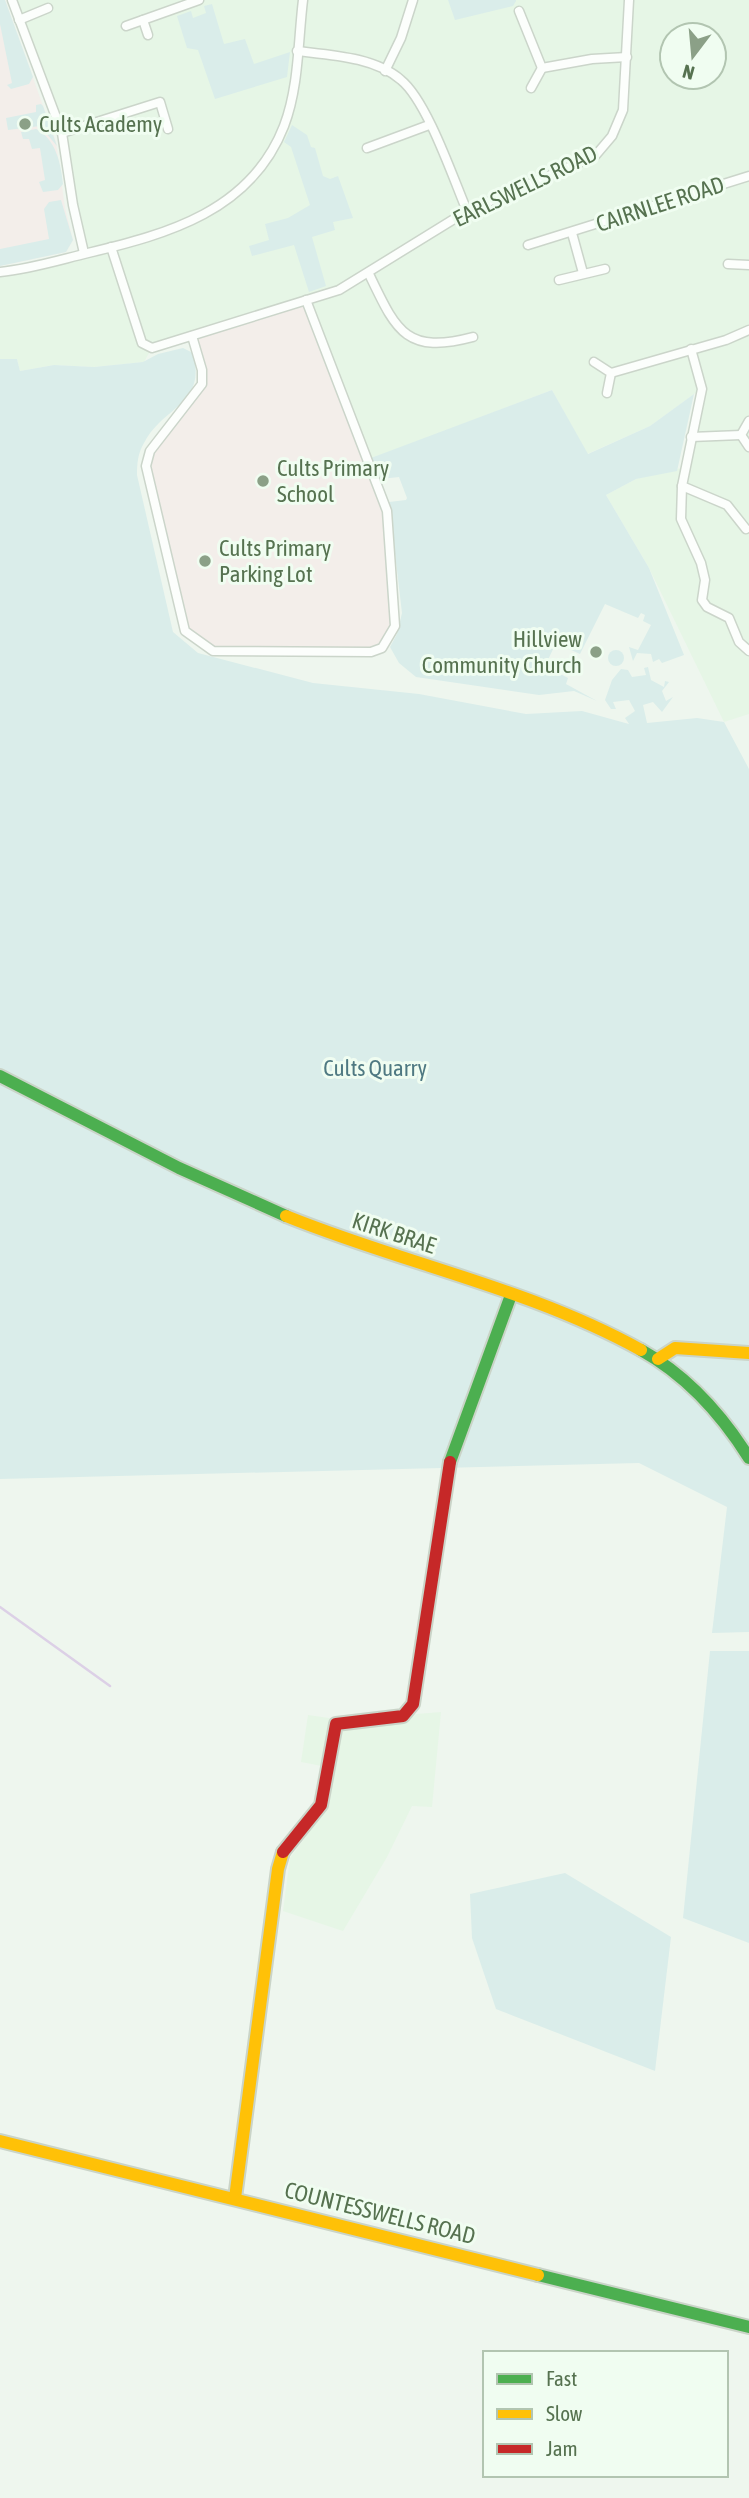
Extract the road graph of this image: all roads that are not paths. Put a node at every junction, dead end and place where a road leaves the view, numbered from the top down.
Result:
1 (12, 0) edge
2 (196, 0) edge
3 (303, 0) edge
4 (413, 0) edge
5 (629, 0) edge
6 (48, 8) dead end
7 (519, 11) dead end
8 (19, 20) junction
9 (143, 20) junction
10 (126, 26) dead end
11 (148, 35) dead end
12 (297, 51) junction
13 (627, 57) junction
14 (542, 68) junction
15 (385, 71) junction
16 (531, 88) dead end
17 (429, 125) junction
18 (168, 129) dead end
19 (62, 133) junction
20 (367, 148) dead end
21 (749, 176) edge
22 (467, 211) junction
23 (572, 233) junction
24 (528, 245) dead end
25 (111, 247) junction
26 (85, 254) junction
27 (728, 264) dead end
28 (749, 267) edge
29 (605, 269) dead end
30 (0, 272) edge
31 (583, 273) junction
32 (369, 274) junction
33 (559, 280) dead end
34 (306, 300) junction
35 (749, 330) edge
36 (192, 337) junction
37 (473, 337) dead end
38 (691, 349) junction
39 (594, 362) dead end
40 (611, 373) junction
41 (607, 393) dead end
42 (749, 421) edge
43 (741, 435) junction
44 (691, 437) junction
45 (749, 447) edge
46 (682, 486) junction
47 (746, 529) dead end
48 (749, 650) edge
49 (0, 1076) edge
50 (511, 1295) junction
51 (749, 1353) edge
52 (658, 1359) junction
53 (749, 1458) edge
54 (0, 2141) edge
55 (235, 2198) junction
56 (749, 2327) edge

1 - 8 street
2 - 9 street
3 - 12 street
4 - 15 street
5 - 13 street, EARLSWELLS ROAD
6 - 8 street
7 - 14 street
8 - 19 street
9 - 10 street
9 - 11 street
12 - 15 street
12 - 25 street
13 - 14 street
13 - 22 street, EARLSWELLS ROAD
14 - 16 street
15 - 17 street
17 - 20 street
17 - 22 street
18 - 19 street
19 - 26 street
21 - 23 street, CAIRNLEE ROAD
22 - 32 street, EARLSWELLS ROAD
23 - 24 street, CAIRNLEE ROAD
23 - 31 street, CAIRNLEE ROAD
25 - 26 street
25 - 36 street, EARLSWELLS ROAD
26 - 30 street
27 - 28 street
29 - 31 street, CAIRNLEE ROAD
31 - 33 street, CAIRNLEE ROAD
32 - 34 street, EARLSWELLS ROAD
32 - 37 street
34 - 36 street, EARLSWELLS ROAD
34 - 36 street
35 - 38 street
38 - 40 street
38 - 44 street
39 - 40 street
40 - 41 street
42 - 43 street
43 - 44 street
43 - 45 street
44 - 46 street
46 - 47 street
46 - 48 street
49 - 50 street, KIRK BRAE
50 - 52 street, KIRK BRAE
50 - 55 street
51 - 52 street
52 - 53 street, KIRK BRAE
54 - 55 street, COUNTESSWELLS ROAD
55 - 56 street, COUNTESSWELLS ROAD

